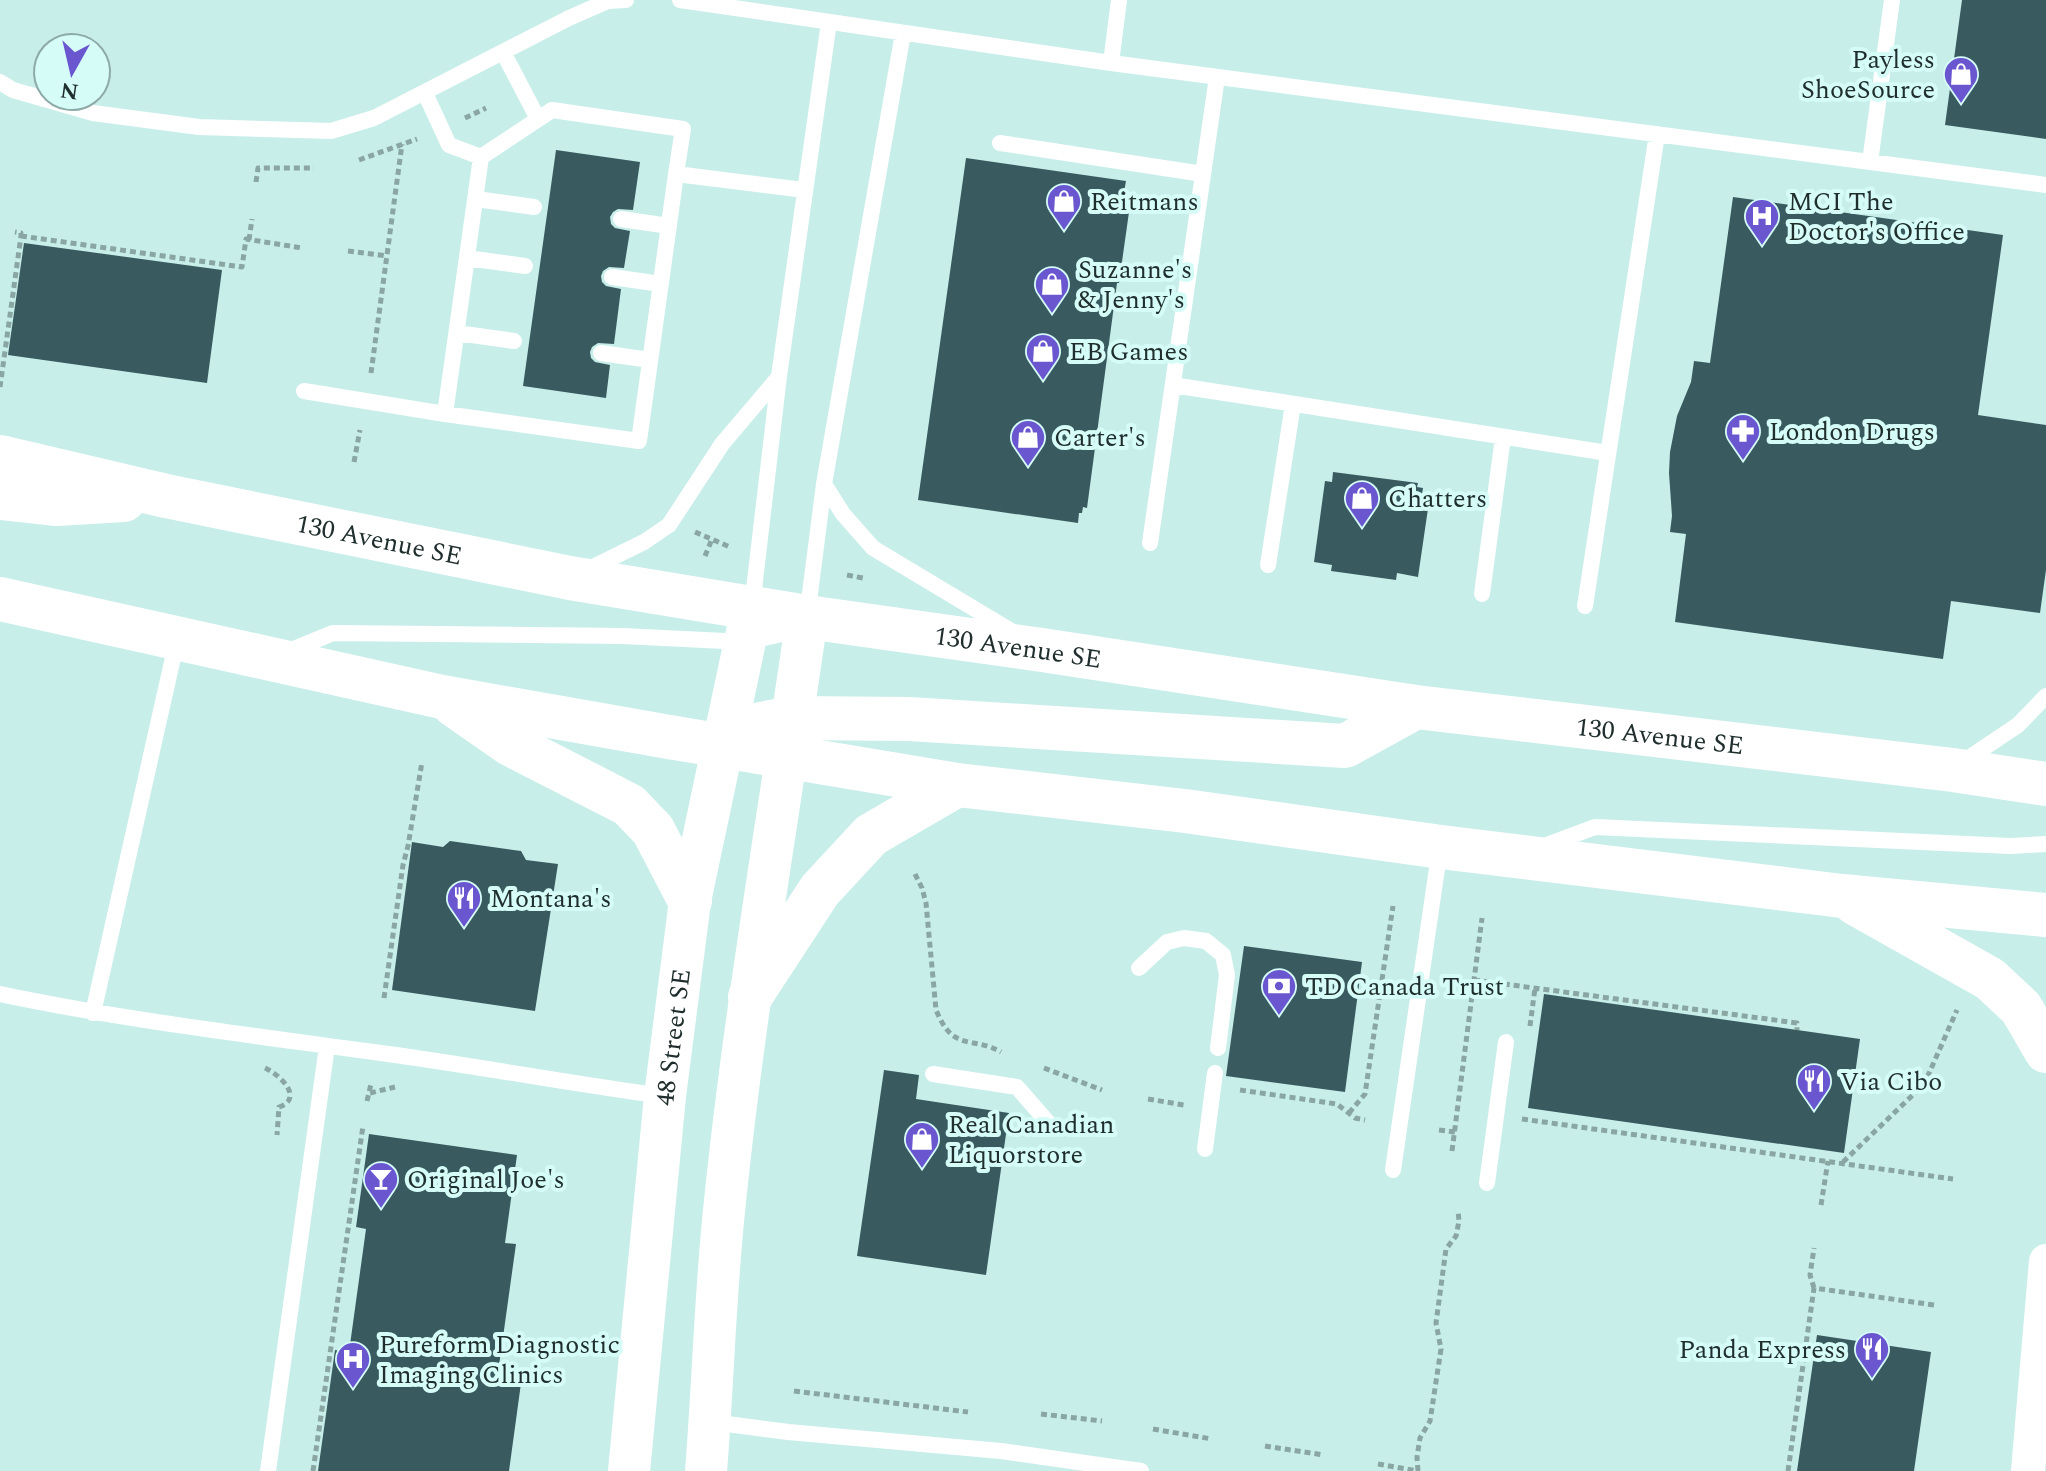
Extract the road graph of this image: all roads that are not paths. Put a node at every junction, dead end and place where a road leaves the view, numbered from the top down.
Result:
1 (626, 0) edge
2 (680, 0) edge
3 (1119, 0) edge
4 (1892, 0) edge
5 (608, 1) edge
6 (829, 22) junction
7 (903, 33) junction
8 (503, 52) junction
9 (1111, 63) junction
10 (1217, 77) junction
11 (0, 82) edge
12 (425, 93) junction
13 (538, 119) junction
14 (1657, 134) junction
15 (1000, 143) dead end
16 (481, 157) junction
17 (1870, 162) junction
18 (676, 174) junction
19 (1203, 174) junction
20 (2046, 185) edge
21 (804, 190) junction
22 (476, 199) junction
23 (534, 207) dead end
24 (621, 219) dead end
25 (669, 226) junction
26 (467, 258) junction
27 (525, 266) dead end
28 (612, 277) dead end
29 (661, 284) junction
30 (457, 333) junction
31 (514, 341) dead end
32 (601, 353) dead end
33 (650, 360) junction
34 (779, 376) junction
35 (1173, 385) junction
36 (304, 391) dead end
37 (1293, 404) junction
38 (445, 414) junction
39 (1503, 437) junction
40 (1608, 453) junction
41 (0, 457) edge
42 (824, 484) junction
43 (166, 496) junction
44 (0, 498) edge
45 (1150, 543) dead end
46 (1268, 565) dead end
47 (570, 578) junction
48 (1482, 594) dead end
49 (0, 599) edge
50 (1585, 606) dead end
51 (807, 617) junction
52 (748, 625) junction
53 (178, 639) junction
54 (1042, 650) junction
55 (268, 659) junction
56 (2046, 696) edge
57 (442, 697) junction
58 (1416, 707) junction
59 (790, 737) junction
60 (722, 746) junction
61 (1953, 770) junction
62 (2046, 784) edge
63 (957, 785) junction
64 (2046, 844) edge
65 (1441, 847) junction
66 (1520, 855) junction
67 (1842, 896) junction
68 (690, 901) junction
69 (2046, 915) edge
70 (1139, 968) dead end
71 (0, 994) edge
72 (750, 997) junction
73 (93, 1013) junction
74 (1506, 1042) dead end
75 (327, 1046) junction
76 (1218, 1048) dead end
77 (2046, 1051) edge
78 (1215, 1073) dead end
79 (933, 1074) dead end
80 (665, 1096) junction
81 (1051, 1126) dead end
82 (1205, 1149) dead end
83 (1393, 1170) dead end
84 (1487, 1183) dead end
85 (2046, 1261) edge
86 (710, 1422) junction
87 (268, 1471) edge
88 (629, 1471) edge
89 (706, 1471) edge
90 (1141, 1471) edge
91 (2028, 1471) edge

1 - 5 lane
2 - 6 lane
3 - 9 lane
4 - 17 lane
5 - 8 lane
6 - 7 lane
6 - 21 lane
7 - 9 lane
7 - 42 lane
8 - 12 lane
8 - 13 lane
9 - 10 lane
10 - 14 lane
10 - 19 lane
11 - 12 lane
12 - 16 lane
13 - 16 lane
13 - 18 lane
14 - 17 lane
14 - 40 lane
15 - 19 lane
16 - 22 lane
17 - 20 lane
18 - 21 lane
18 - 25 lane
19 - 35 lane
21 - 34 lane
22 - 23 lane
22 - 26 lane
24 - 25 lane
25 - 29 lane
26 - 27 lane
26 - 30 lane
28 - 29 lane
29 - 33 lane
30 - 31 lane
30 - 38 lane
32 - 33 lane
33 - 38 lane
34 - 47 lane
34 - 52 lane
35 - 37 lane
35 - 45 lane
36 - 38 lane
37 - 39 lane
37 - 46 lane
39 - 40 lane
39 - 48 lane
40 - 50 lane
41 - 43 main road, 130 Avenue SE
42 - 51 lane
42 - 54 lane
43 - 44 main road
43 - 47 main road, 130 Avenue SE
47 - 52 main road, 130 Avenue SE
49 - 53 main road
51 - 52 main road, 130 Avenue SE
51 - 54 main road, 130 Avenue SE
51 - 59 street
52 - 55 lane
52 - 60 street, 48 Street SE
53 - 55 main road
53 - 73 lane
54 - 58 main road, 130 Avenue SE
55 - 57 main road
56 - 61 lane
57 - 60 main road
57 - 68 main road
58 - 59 main road
58 - 61 main road, 130 Avenue SE
59 - 60 main road
59 - 63 main road
59 - 72 street
60 - 68 street, 48 Street SE
61 - 62 main road, 130 Avenue SE
63 - 65 main road
63 - 72 main road
64 - 66 lane
65 - 66 main road
65 - 83 lane
66 - 67 main road
67 - 69 main road
67 - 77 main road
68 - 80 street, 48 Street SE
70 - 76 lane
71 - 73 lane
72 - 86 street
73 - 75 lane
74 - 84 lane
75 - 80 lane
75 - 87 lane
78 - 82 lane
79 - 81 lane
80 - 88 street, 48 Street SE
85 - 91 street
86 - 89 street
86 - 90 lane

